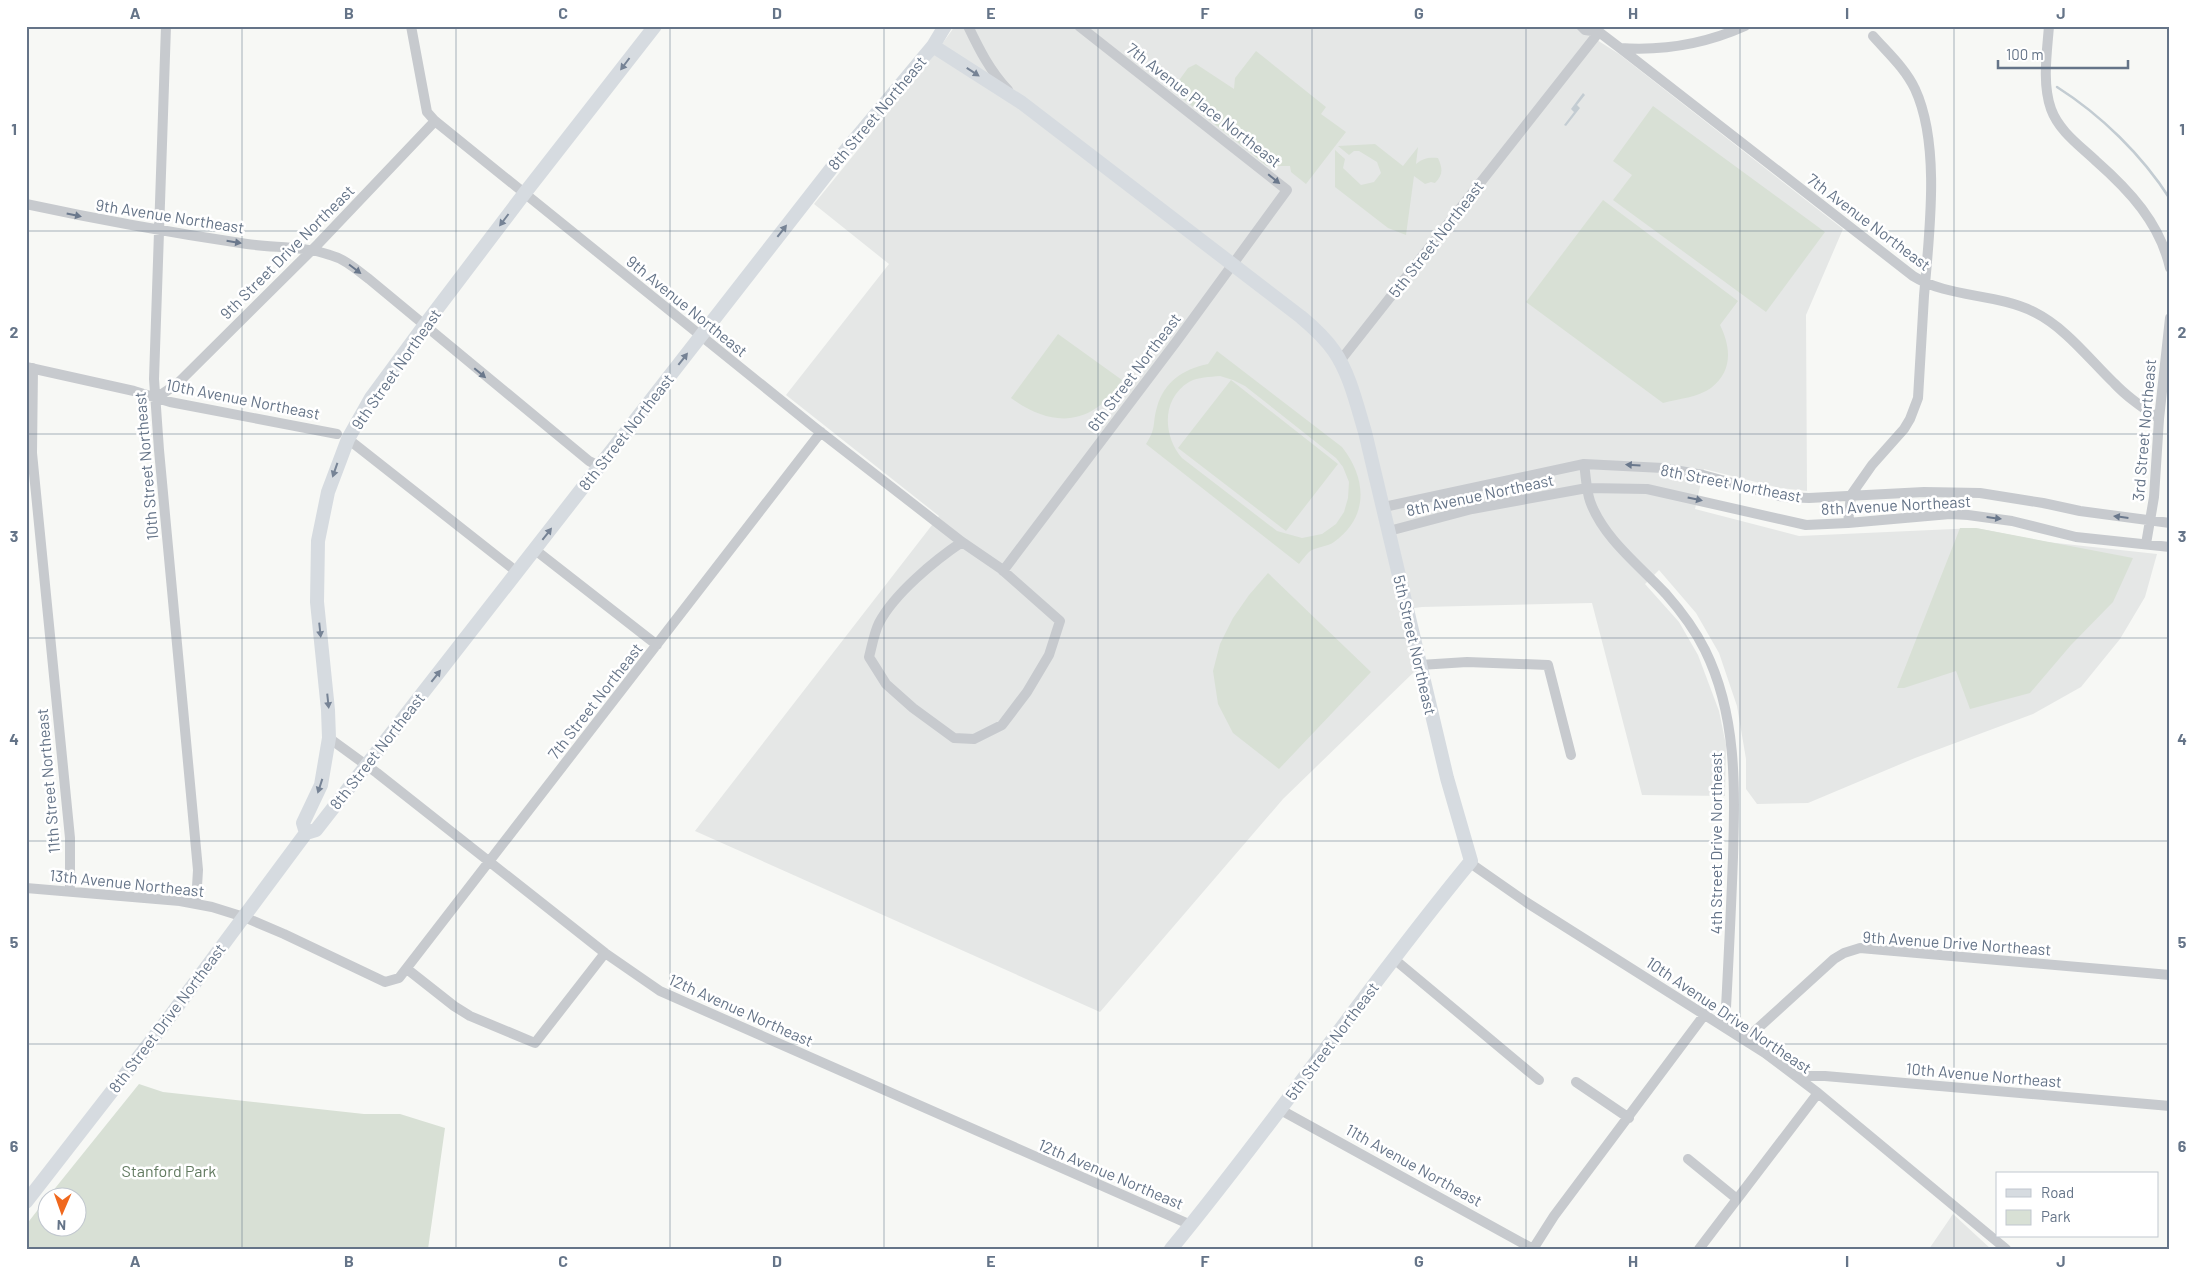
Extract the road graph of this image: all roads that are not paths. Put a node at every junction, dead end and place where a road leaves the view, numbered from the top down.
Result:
1 (166, 26) edge
2 (411, 26) edge
3 (655, 26) edge
4 (945, 26) edge
5 (968, 26) edge
6 (1079, 26) edge
7 (1580, 26) edge
8 (1745, 26) edge
9 (2049, 26) edge
10 (1597, 29) edge
11 (1872, 36) dead end
12 (933, 46) junction
13 (1620, 48) junction
14 (1022, 102) junction
15 (435, 121) junction
16 (1288, 190) joint
17 (524, 194) junction
18 (26, 204) edge
19 (159, 230) junction
20 (311, 250) junction
21 (1234, 264) junction
22 (2170, 268) edge
23 (1926, 283) junction
24 (2170, 318) edge
25 (424, 326) junction
26 (701, 337) junction
27 (1340, 361) junction
28 (30, 367) edge
29 (156, 398) junction
30 (2159, 419) junction
31 (821, 432) junction
32 (342, 437) junction
33 (1584, 464) junction
34 (599, 466) junction
35 (1587, 488) junction
36 (1851, 496) junction
37 (1384, 507) junction
38 (2150, 520) junction
39 (1848, 523) junction
40 (2170, 523) edge
41 (1389, 531) junction
42 (962, 542) junction
43 (2146, 544) junction
44 (2170, 547) edge
45 (534, 549) junction
46 (1003, 570) junction
47 (517, 572) junction
48 (657, 645) junction
49 (1420, 664) junction
50 (329, 738) junction
51 (1571, 755) dead end
52 (366, 765) junction
53 (306, 833) junction
54 (1470, 861) junction
55 (489, 862) junction
56 (26, 888) edge
57 (70, 892) junction
58 (196, 903) junction
59 (244, 917) junction
60 (605, 953) junction
61 (1394, 959) junction
62 (406, 969) junction
63 (2170, 975) edge
64 (388, 983) joint
65 (1705, 1014) junction
66 (1725, 1027) junction
67 (1745, 1040) junction
68 (1796, 1076) junction
69 (1538, 1080) dead end
70 (1576, 1082) dead end
71 (1818, 1093) junction
72 (2170, 1106) edge
73 (1280, 1109) junction
74 (1628, 1118) junction
75 (1688, 1159) dead end
76 (1737, 1199) junction
77 (26, 1202) edge
78 (1191, 1225) junction
79 (1171, 1249) edge
80 (1533, 1249) edge
81 (1699, 1249) edge
82 (2006, 1249) edge

1 - 19 street, 10th Street Northeast
2 - 15 street, 9th Avenue Northeast
3 -> 17 main road, 9th Street Northeast
4 - 12 main road, 8th Street Northeast
5 - 14 street
6 -> 16 street, 7th Avenue Place Northeast
7 - 10 street, 7th Avenue Northeast
8 - 13 street
9 - 22 street
10 - 13 street, 7th Avenue Northeast
10 - 27 street, 5th Street Northeast
11 - 23 street
12 -> 14 main road
26 -> 12 main road, 8th Street Northeast
13 - 23 street, 7th Avenue Northeast
14 - 21 main road
15 - 17 street, 9th Avenue Northeast
15 - 20 street, 9th Street Drive Northeast
16 - 21 street, 6th Street Northeast
17 -> 25 main road, 9th Street Northeast
17 - 26 street, 9th Avenue Northeast
18 -> 19 street, 9th Avenue Northeast
19 -> 20 street, 9th Avenue Northeast
19 - 29 street, 10th Street Northeast
20 -> 25 street, 9th Avenue Northeast
20 - 29 street, 9th Street Drive Northeast
21 - 27 main road
21 - 46 street, 6th Street Northeast
23 - 30 street, 7th Avenue Northeast
23 - 36 street
24 - 30 street, 3rd Street Northeast
25 - 32 main road, 9th Street Northeast
25 -> 34 street, 9th Avenue Northeast
26 - 31 street, 9th Avenue Northeast
34 -> 26 main road, 8th Street Northeast
27 - 37 main road, 5th Street Northeast
28 - 29 street, 10th Avenue Northeast
28 - 57 street, 11th Street Northeast
29 - 32 street, 10th Avenue Northeast
29 - 58 street, 10th Street Northeast
30 - 38 street, 3rd Street Northeast
31 - 42 street, 9th Avenue Northeast
31 - 48 street, 7th Street Northeast
32 - 47 street, 10th Avenue Northeast
32 -> 50 main road, 9th Street Northeast
33 - 35 street, 4th Street Drive Northeast
36 -> 33 street, 8th Street Northeast
33 - 37 street, 8th Street Northeast
45 -> 34 main road, 8th Street Northeast
35 -> 39 street, 8th Avenue Northeast
35 - 41 street, 8th Avenue Northeast
35 - 66 street, 4th Street Drive Northeast
38 -> 36 street, 8th Street Northeast
36 - 39 street
37 - 41 main road, 5th Street Northeast
38 - 40 street, 8th Street Northeast
38 - 43 street, 3rd Street Northeast
39 -> 43 street, 8th Avenue Northeast
41 - 49 main road, 5th Street Northeast
42 - 46 street, 9th Avenue Northeast
42 - 46 street, 9th Avenue Northeast
43 - 44 street, 8th Avenue Northeast
45 - 47 main road, 8th Street Northeast
45 - 48 street
52 -> 47 main road, 8th Street Northeast
48 - 55 street, 7th Street Northeast
49 - 51 street
49 - 54 main road, 5th Street Northeast
50 - 52 street, 12th Avenue Northeast
50 -> 53 main road, 9th Street Northeast
52 - 53 main road, 8th Street Northeast
52 - 55 street, 12th Avenue Northeast
53 - 59 main road, 8th Street Drive Northeast
54 - 61 main road, 5th Street Northeast
54 - 65 street, 10th Avenue Drive Northeast
55 - 60 street, 12th Avenue Northeast
55 - 62 street, 7th Street Northeast
56 - 57 street, 13th Avenue Northeast
57 - 58 street, 13th Avenue Northeast
58 - 59 street, 13th Avenue Northeast
59 - 64 street, 13th Avenue Northeast
59 - 77 main road, 8th Street Drive Northeast
60 - 62 street
60 - 78 street, 12th Avenue Northeast
61 - 69 street
61 - 73 main road, 5th Street Northeast
62 - 64 street, 7th Street Northeast
63 - 67 street, 9th Avenue Drive Northeast
65 - 66 street, 10th Avenue Drive Northeast
65 - 74 street
66 - 67 street, 10th Avenue Drive Northeast
67 - 68 street, 10th Avenue Drive Northeast
68 - 71 street, 10th Avenue Drive Northeast
68 - 72 street, 10th Avenue Northeast
70 - 74 street
71 - 76 street
71 - 82 street, 10th Avenue Drive Northeast
73 - 78 main road, 5th Street Northeast
73 - 80 street, 11th Avenue Northeast
74 - 80 street
75 - 76 street
76 - 81 street
78 - 79 main road, 5th Street Northeast

